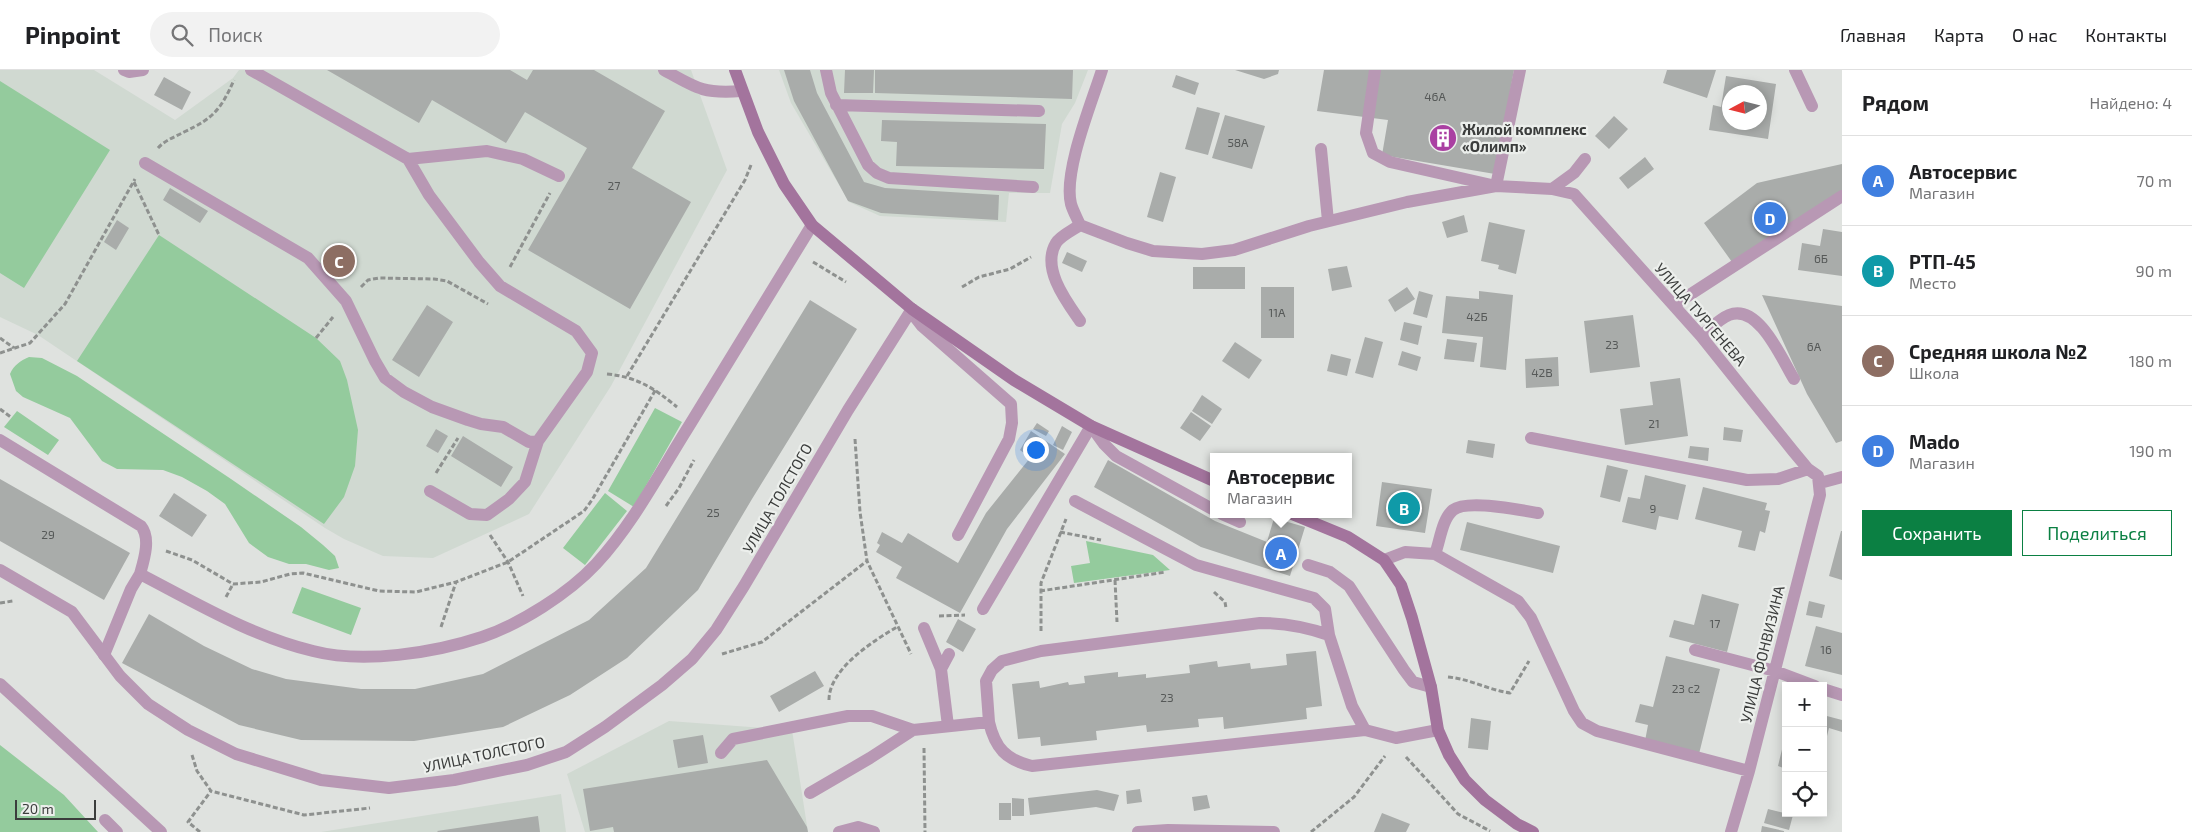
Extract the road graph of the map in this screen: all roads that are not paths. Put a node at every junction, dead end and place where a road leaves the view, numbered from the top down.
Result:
1 (124, 70) edge
2 (143, 70) edge
3 (252, 70) edge
4 (664, 70) edge
5 (735, 70) edge
6 (826, 70) edge
7 (1102, 70) edge
8 (1375, 70) edge
9 (1520, 70) edge
10 (1795, 70) edge
11 (741, 91) junction
12 (836, 105) junction
13 (1812, 106) dead end
14 (1038, 111) dead end
15 (1321, 149) dead end
16 (408, 159) junction
17 (1585, 159) dead end
18 (145, 163) road end
19 (559, 176) road end
20 (1496, 186) junction
21 (1033, 187) dead end
22 (1552, 189) junction
23 (1842, 196) edge
24 (1328, 221) junction
25 (1080, 225) junction
26 (812, 226) junction
27 (1674, 305) junction
28 (912, 308) junction
29 (1080, 321) dead end
30 (1701, 336) junction
31 (1794, 380) dead end
32 (1091, 426) junction
33 (1531, 438) dead end
34 (0, 440) edge
35 (538, 441) junction
36 (1808, 469) junction
37 (1842, 477) edge
38 (1210, 479) edge
39 (1820, 483) junction
40 (430, 491) road end
41 (1074, 501) dead end
42 (1210, 508) edge
43 (1538, 512) dead end
44 (1231, 518) edge
45 (1302, 518) edge
46 (1240, 522) dead end
47 (958, 535) dead end
48 (1435, 554) junction
49 (1384, 560) junction
50 (1308, 565) dead end
51 (0, 570) edge
52 (140, 574) junction
53 (983, 609) road end
54 (924, 628) road end
55 (1329, 635) junction
56 (1695, 650) dead end
57 (949, 654) dead end
58 (104, 655) junction
59 (941, 668) junction
60 (1775, 671) junction
61 (1429, 681) junction
62 (1804, 682) edge
63 (0, 684) edge
64 (1827, 690) edge
65 (1842, 695) edge
66 (989, 722) junction
67 (948, 726) junction
68 (913, 730) junction
69 (1366, 730) junction
70 (1438, 730) junction
71 (721, 753) dead end
72 (1749, 770) junction
73 (810, 793) dead end
74 (105, 820) dead end
75 (117, 832) edge
76 (161, 832) edge
77 (839, 832) edge
78 (874, 832) edge
79 (1138, 832) edge
80 (1274, 832) edge
81 (1533, 832) edge
82 (1731, 832) edge

1 - 2 street
3 - 16 street
4 - 11 street
5 - 11 main road
6 - 12 street
7 - 25 street
8 - 20 street
9 - 20 street
10 - 13 street
11 - 26 main road
12 - 14 street
12 - 21 street
15 - 24 street
16 - 19 street
16 - 35 street
17 - 22 street
18 - 35 street
20 - 22 street, УЛИЦА ТУРГЕНЕВА
20 - 24 street
22 - 27 street, УЛИЦА ТУРГЕНЕВА
23 - 27 street
24 - 25 street
25 - 29 street
26 - 28 main road
26 - 52 street
27 - 30 street, УЛИЦА ТУРГЕНЕВА
28 - 32 main road
28 - 47 street
28 - 58 street, УЛИЦА ТОЛСТОГО
30 - 31 street
30 - 36 street, УЛИЦА ТУРГЕНЕВА
32 - 38 main road
32 - 42 street
32 - 53 street
33 - 36 street
34 - 52 street
35 - 40 street
36 - 39 street, УЛИЦА ТУРГЕНЕВА
37 - 39 street
39 - 60 street, УЛИЦА ФОНВИЗИНА
41 - 55 street
43 - 48 street
44 - 46 street
45 - 49 main road
48 - 49 street
48 - 72 street
49 - 61 main road
50 - 61 street
51 - 58 street, УЛИЦА ТОЛСТОГО
52 - 58 street
54 - 59 street
55 - 66 street
55 - 69 street
56 - 60 street
57 - 59 street
59 - 67 street
60 - 62 street
60 - 72 street, УЛИЦА ФОНВИЗИНА
61 - 70 main road
63 - 76 street
64 - 65 street
66 - 67 street
66 - 69 street
67 - 68 street
68 - 71 street
68 - 73 street
69 - 70 street
70 - 81 main road
72 - 82 street, УЛИЦА ФОНВИЗИНА
74 - 75 street
77 - 78 street
79 - 80 street

